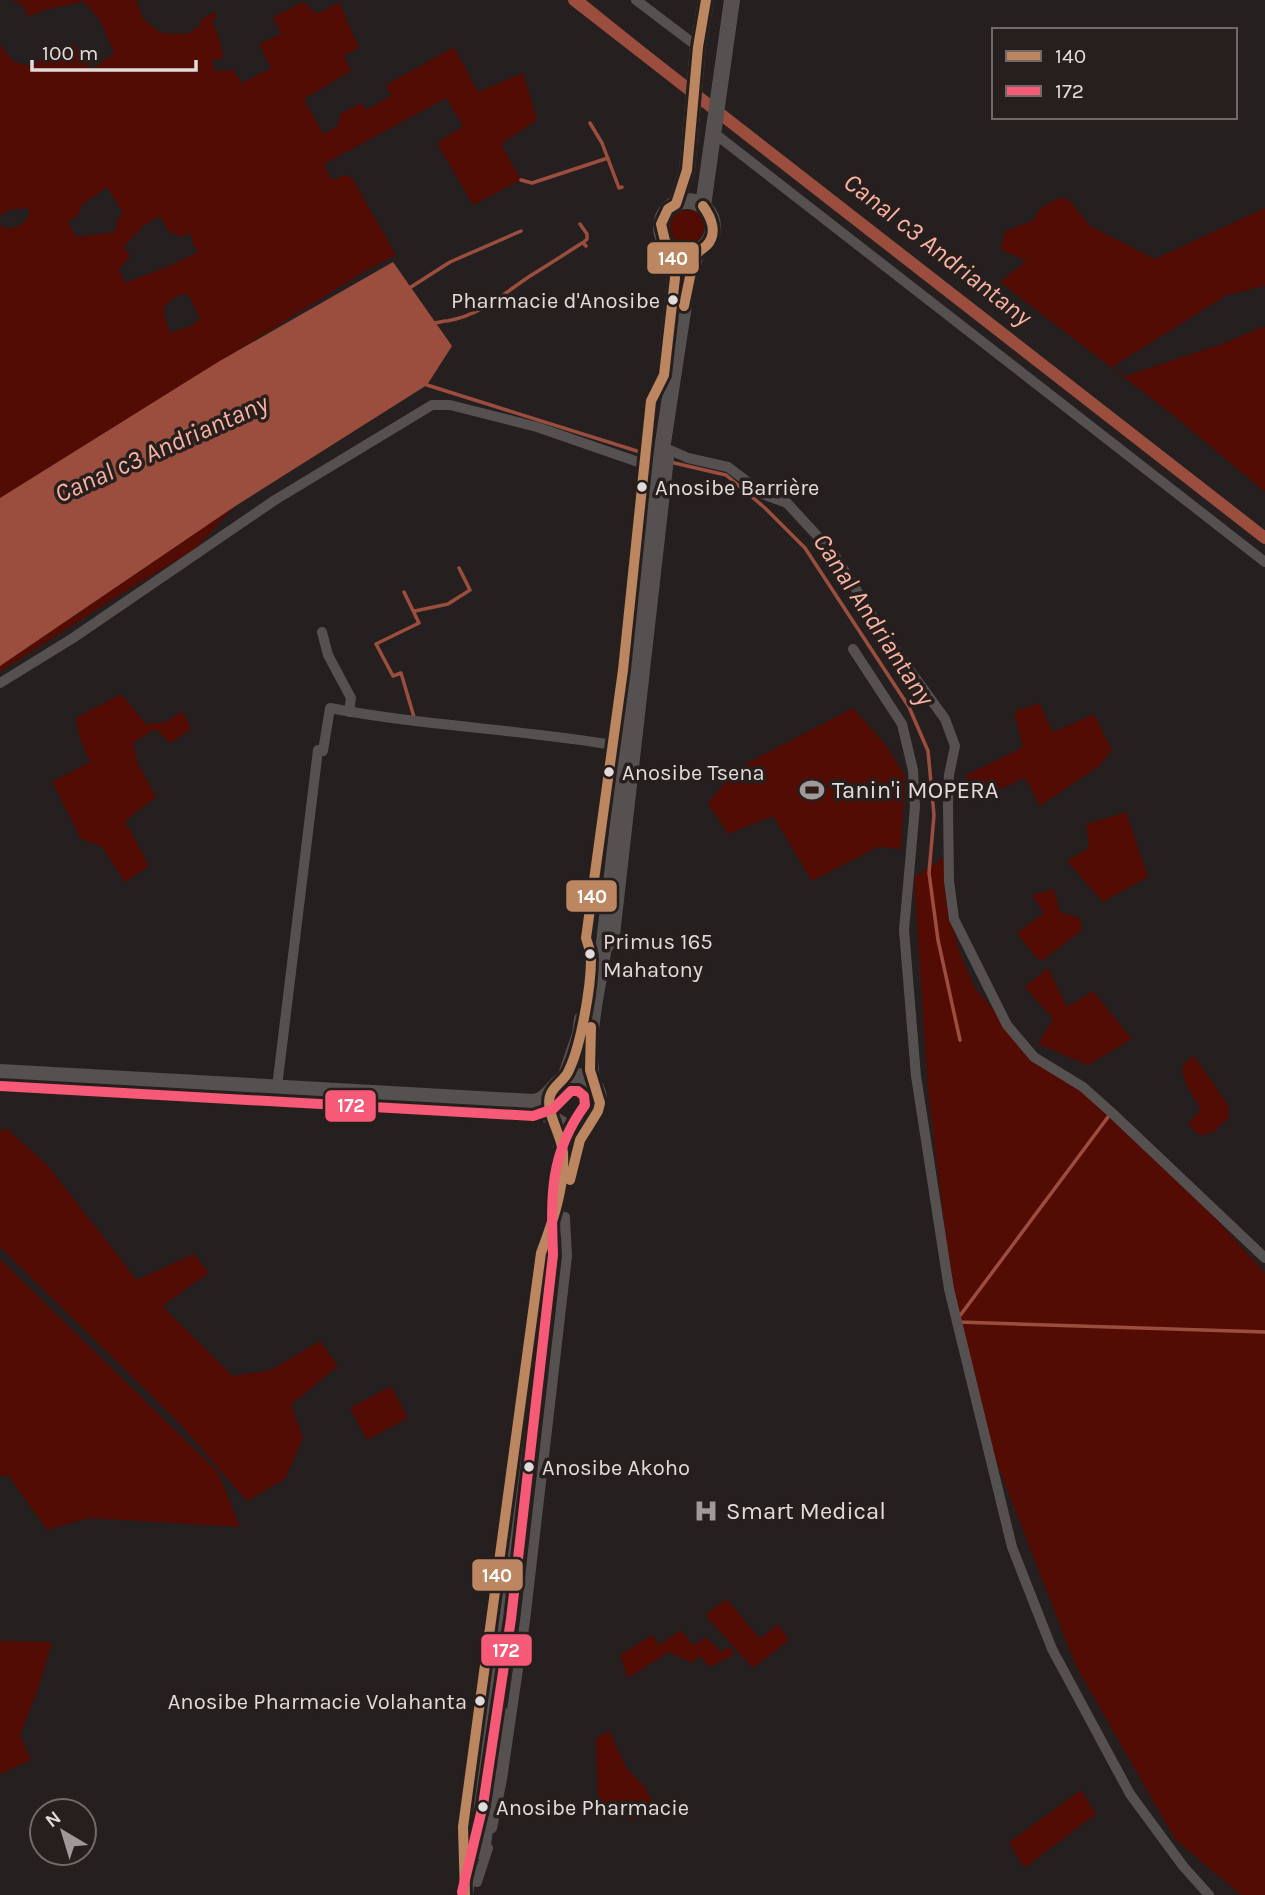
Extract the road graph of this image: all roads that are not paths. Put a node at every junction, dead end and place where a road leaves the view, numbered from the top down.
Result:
1 (636, 0) edge
2 (706, 0) edge
3 (732, 0) edge
4 (698, 47) junction
5 (714, 133) junction
6 (676, 204) junction
7 (703, 206) junction
8 (672, 248) junction
9 (697, 251) junction
10 (669, 375) junction
11 (658, 460) junction
12 (1265, 562) edge
13 (322, 632) dead end
14 (853, 649) dead end
15 (0, 683) edge
16 (349, 712) junction
17 (612, 745) dead end
18 (0, 1072) edge
19 (565, 1078) junction
20 (0, 1082) edge
21 (593, 1084) junction
22 (277, 1087) junction
23 (550, 1094) junction
24 (553, 1117) junction
25 (587, 1124) junction
26 (560, 1217) junction
27 (1265, 1258) edge
28 (471, 1889) edge
29 (1209, 1895) edge

1 - 4 street
2 - 4 main road
3 - 5 main road
4 - 6 main road
5 - 7 main road
5 - 12 street
6 - 7 main road
6 - 8 main road
7 - 9 main road
8 - 9 main road
8 - 10 main road
9 - 10 main road
10 - 11 main road
11 - 15 street
11 - 19 main road
11 - 21 main road
11 - 27 street
13 - 16 street
14 - 29 street
16 - 17 street
16 - 22 street
18 - 22 main road
19 - 21 main road
19 - 23 main road
20 - 24 main road
21 - 25 main road
22 - 23 main road
23 - 24 main road
24 - 25 main road
24 - 26 main road
25 - 26 main road
26 - 28 main road

